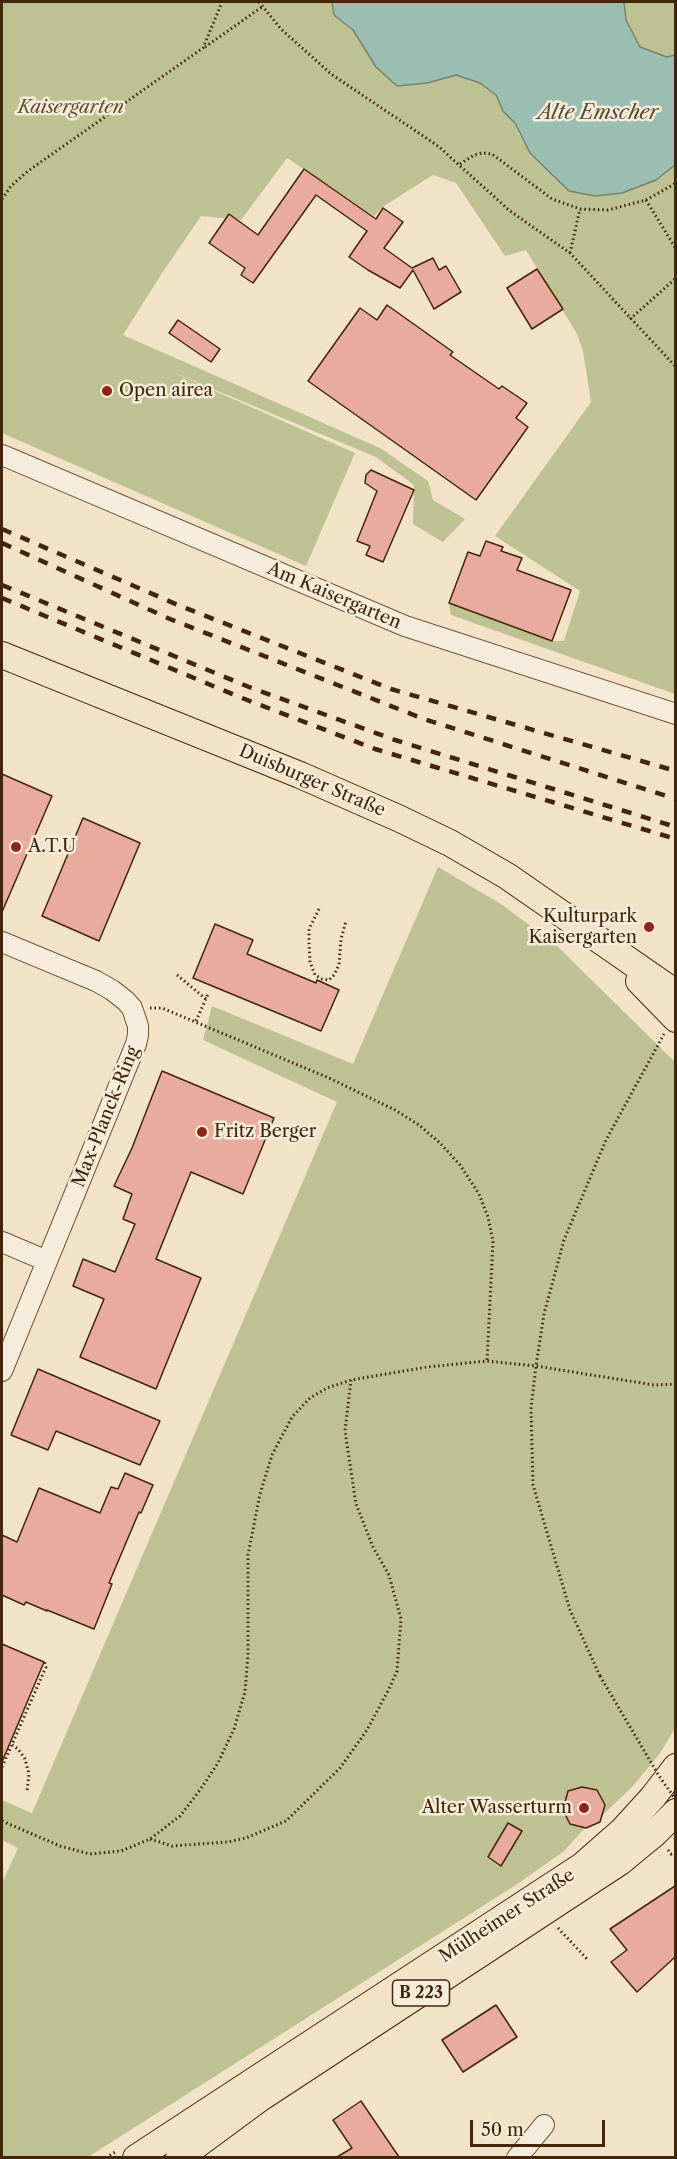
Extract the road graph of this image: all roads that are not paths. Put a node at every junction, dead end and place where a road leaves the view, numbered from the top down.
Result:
1 (2, 455) edge
2 (2, 655) edge
3 (675, 714) edge
4 (2, 942) edge
5 (675, 1009) edge
6 (2, 1242) edge
7 (47, 1261) junction
8 (2, 1371) edge
9 (675, 1767) edge
10 (675, 1812) edge
11 (544, 2125) dead end
12 (125, 2155) edge
13 (179, 2157) edge
14 (517, 2157) edge

1 - 3 street, Am Kaisergarten
2 - 5 main road, Duisburger Straße
4 - 7 street, Max-Planck-Ring
6 - 7 street
7 - 8 street, Max-Planck-Ring
9 - 12 main road, Mülheimer Straße / B 223
10 - 13 main road, Mülheimer Straße / B 223
11 - 14 street

